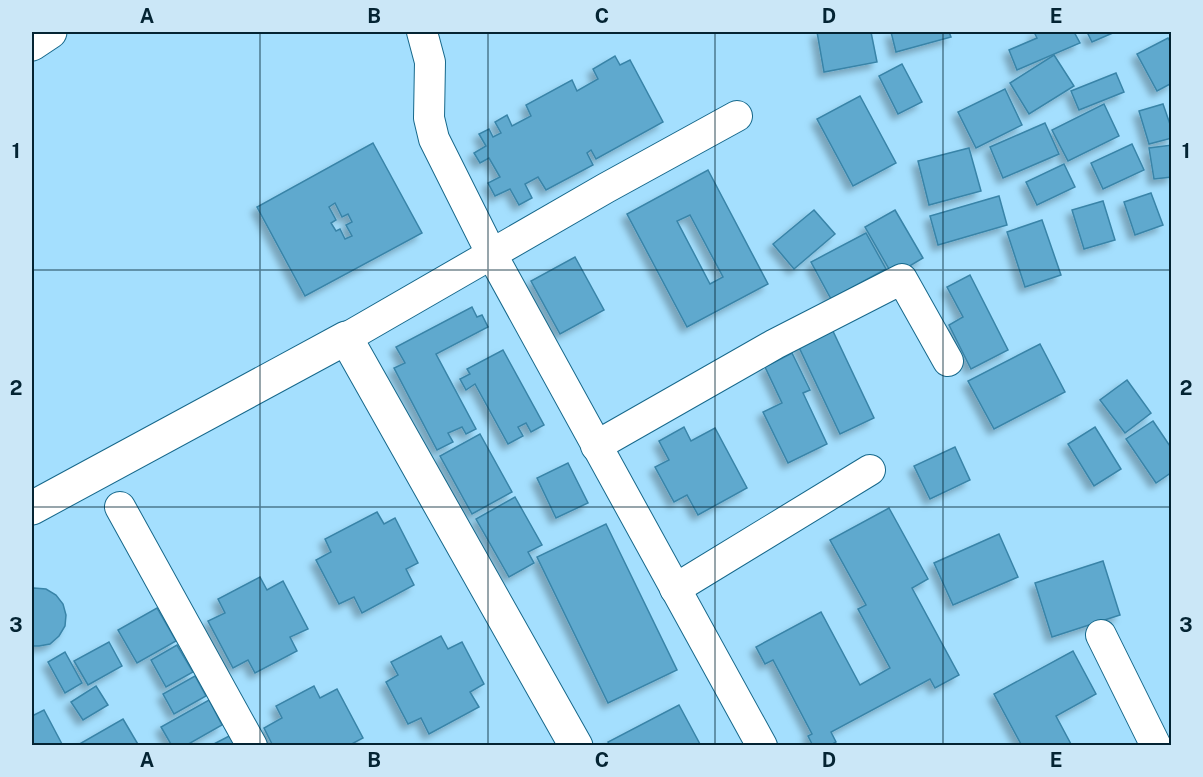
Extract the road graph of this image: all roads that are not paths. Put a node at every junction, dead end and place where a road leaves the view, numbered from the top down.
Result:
1 (50, 32) edge
2 (422, 32) edge
3 (32, 44) edge
4 (737, 116) dead end
5 (492, 255) junction
6 (346, 338) junction
7 (948, 361) dead end
8 (596, 446) junction
9 (870, 470) dead end
10 (120, 507) dead end
11 (32, 508) edge
12 (675, 590) junction
13 (1101, 636) dead end
14 (252, 746) edge
15 (576, 746) edge
16 (762, 746) edge
17 (1156, 746) edge

1 - 3 street
2 - 5 street
4 - 5 street
5 - 6 street
5 - 8 street
6 - 11 street
6 - 15 street
7 - 8 street
8 - 12 street
9 - 12 street
10 - 14 street
12 - 16 street
13 - 17 street

